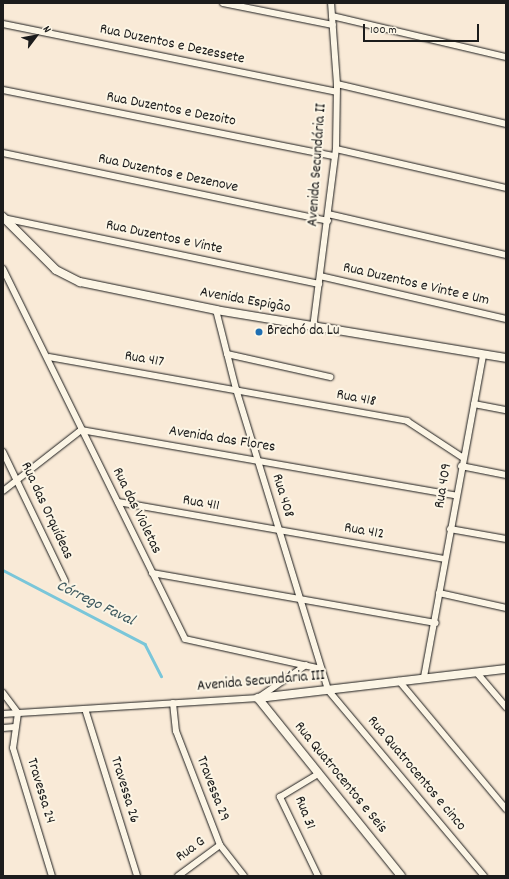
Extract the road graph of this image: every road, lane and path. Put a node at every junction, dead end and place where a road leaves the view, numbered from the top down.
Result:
1 (223, 3) edge
2 (331, 3) edge
3 (332, 16) junction
4 (3, 24) edge
5 (333, 25) junction
6 (506, 57) edge
7 (336, 84) junction
8 (3, 90) edge
9 (336, 92) junction
10 (506, 124) edge
11 (336, 149) junction
12 (3, 154) edge
13 (334, 156) junction
14 (506, 188) edge
15 (3, 217) edge
16 (328, 218) junction
17 (506, 255) edge
18 (3, 269) edge
19 (320, 276) junction
20 (318, 284) junction
21 (216, 310) junction
22 (506, 319) edge
23 (313, 328) junction
24 (227, 354) junction
25 (483, 355) junction
26 (49, 357) junction
27 (506, 358) edge
28 (330, 377) dead end
29 (236, 389) junction
30 (474, 404) junction
31 (506, 410) edge
32 (81, 430) junction
33 (3, 452) edge
34 (462, 457) junction
35 (257, 458) junction
36 (461, 466) junction
37 (506, 475) edge
38 (18, 479) junction
39 (3, 491) edge
40 (455, 495) junction
41 (118, 502) junction
42 (450, 529) junction
43 (279, 531) junction
44 (506, 539) edge
45 (444, 559) junction
46 (152, 573) junction
47 (65, 581) dead end
48 (439, 593) junction
49 (298, 597) junction
50 (506, 608) edge
51 (436, 623) junction
52 (306, 665) junction
53 (321, 669) junction
54 (506, 669) edge
55 (477, 673) junction
56 (424, 677) junction
57 (399, 682) junction
58 (328, 690) junction
59 (3, 693) edge
60 (258, 698) junction
61 (173, 703) junction
62 (506, 707) edge
63 (86, 712) junction
64 (18, 713) junction
65 (3, 714) edge
66 (15, 727) junction
67 (3, 728) edge
68 (318, 774) junction
69 (506, 808) edge
70 (220, 846) junction
71 (52, 876) edge
72 (137, 876) edge
73 (178, 876) edge
74 (244, 876) edge
75 (318, 876) edge
76 (401, 876) edge
77 (484, 876) edge

1 - 5 street
2 - 3 street, Avenida Secundária II
3 - 5 street, Avenida Secundária II
3 - 6 street
4 - 9 street, Rua Duzentos e Dezessete
5 - 7 street, Avenida Secundária II
7 - 9 street, Avenida Secundária II
7 - 10 street
8 - 13 street, Rua Duzentos e Dezoito
9 - 11 street, Avenida Secundária II
11 - 13 street, Avenida Secundária II
11 - 14 street
12 - 16 street, Rua Duzentos e Dezenove
13 - 16 street, Avenida Secundária II
15 - 20 street, Rua Duzentos e Vinte
15 - 21 street, Avenida Espigão
16 - 17 street, Rua Duzentos e Dezenove
16 - 19 street, Avenida Secundária II
18 - 26 street, Rua das Violetas
19 - 20 street, Avenida Secundária II
19 - 22 street, Rua Duzentos e Vinte e Um
20 - 23 street, Avenida Secundária II
21 - 23 street, Avenida Espigão
21 - 24 street, Rua 408
23 - 25 street, Avenida Espigão
24 - 28 street
24 - 29 street, Rua 408
25 - 27 street, Avenida Espigão
25 - 30 street, Rua 409
26 - 29 street, Rua 417
26 - 32 street, Rua das Violetas
29 - 34 street, Rua 418
29 - 35 street, Rua 408
30 - 31 street
30 - 34 street, Rua 409
32 - 35 street, Avenida das Flores
32 - 38 street
32 - 41 street, Rua das Violetas
33 - 38 street, Rua das Orquídeas
34 - 36 street, Rua 409
35 - 40 street, Avenida das Flores
35 - 43 street, Rua 408
36 - 37 street
36 - 40 street, Rua 409
38 - 39 street
38 - 47 street, Rua das Orquídeas
40 - 42 street, Rua 409
41 - 43 street, Rua 411
41 - 46 street, Rua das Violetas
42 - 44 street
42 - 45 street, Rua 409
43 - 45 street, Rua 412
43 - 49 street, Rua 408
45 - 48 street, Rua 409
46 - 49 street
46 - 52 street, Rua das Violetas
48 - 50 street
48 - 51 street, Rua 409
49 - 51 street
49 - 53 street, Rua 408
51 - 56 street, Rua 409
52 - 53 street, Rua das Violetas
52 - 60 street
53 - 58 street, Rua 408
54 - 55 street, Avenida Secundária III
55 - 56 street, Avenida Secundária III
55 - 62 street
56 - 57 street, Avenida Secundária III
57 - 58 street, Avenida Secundária III
57 - 69 street
58 - 60 street, Avenida Secundária III
58 - 77 street, Rua Quatrocentos e cinco
59 - 64 street
60 - 61 street, Avenida Secundária III
60 - 68 street, Rua Quatrocentos e Seis
61 - 63 street, Avenida Secundária III
61 - 70 street, Travessa 29
63 - 64 street, Avenida Secundária III
63 - 72 street, Travessa 26
64 - 65 street, Avenida Secundária III
64 - 66 street, Travessa 24
66 - 67 street
66 - 71 street, Travessa 24
68 - 75 street, Rua 31
68 - 76 street, Rua Quatrocentos e Seis
70 - 73 street, Rua G
70 - 74 street, Travessa 29

